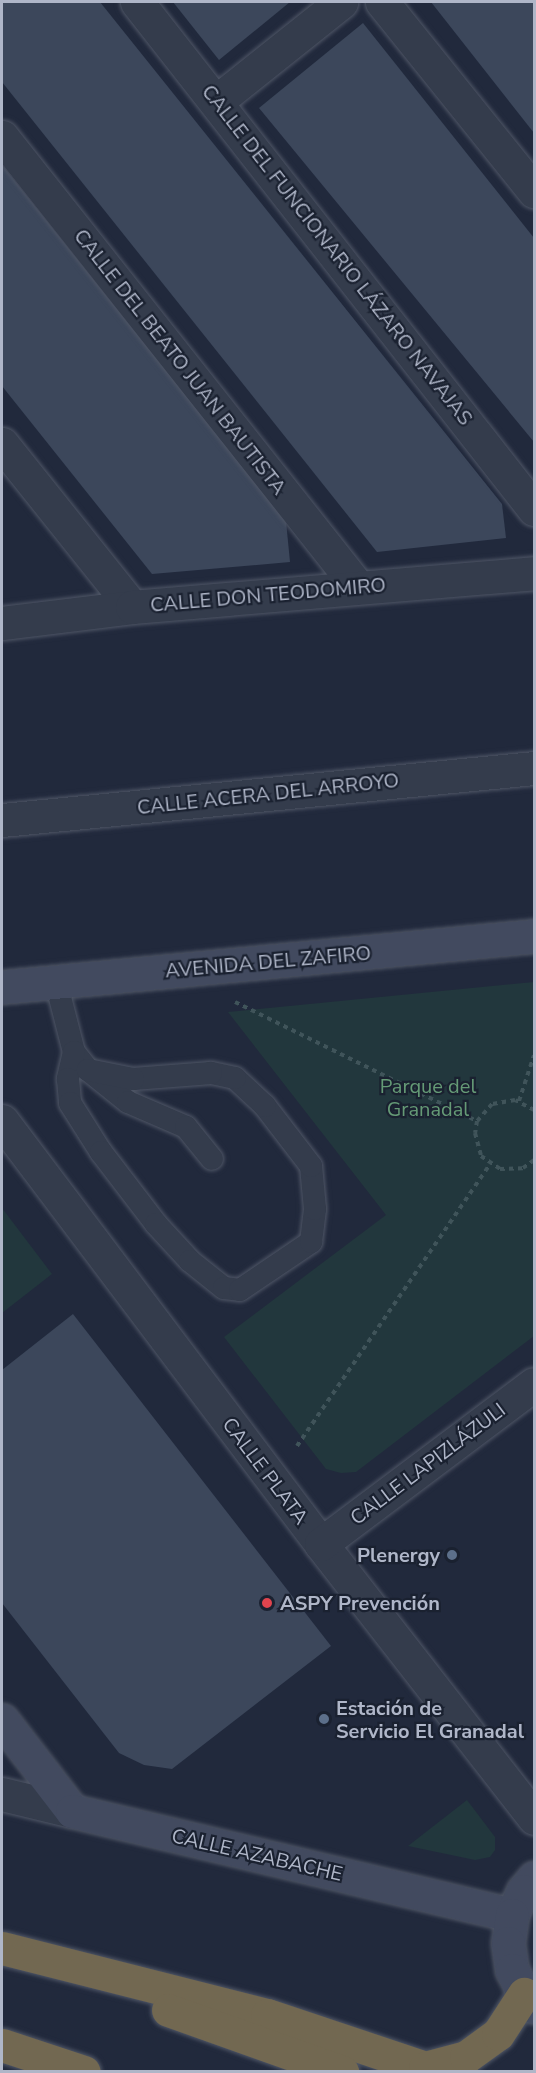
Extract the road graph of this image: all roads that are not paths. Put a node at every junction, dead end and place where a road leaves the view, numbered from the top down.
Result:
1 (137, 2) edge
2 (341, 2) edge
3 (382, 2) edge
4 (217, 101) junction
5 (2, 137) edge
6 (534, 191) edge
7 (2, 444) edge
8 (534, 509) edge
9 (534, 573) edge
10 (358, 587) junction
11 (132, 607) junction
12 (2, 623) edge
13 (534, 768) edge
14 (2, 820) edge
15 (534, 936) edge
16 (56, 982) junction
17 (2, 987) edge
18 (74, 1052) junction
19 (88, 1070) junction
20 (2, 1120) edge
21 (212, 1159) dead end
22 (534, 1384) edge
23 (321, 1544) junction
24 (2, 1720) edge
25 (2, 1794) edge
26 (72, 1811) junction
27 (534, 1818) edge
28 (534, 1878) edge
29 (512, 1916) junction
30 (2, 1949) edge
31 (529, 2001) edge
32 (2, 2044) edge
33 (84, 2072) edge
34 (342, 2072) edge

1 - 4 street, CALLE DEL FUNCIONARIO LÁZARO NAVAJAS
2 - 4 street
3 - 6 street
4 - 8 street, CALLE DEL FUNCIONARIO LÁZARO NAVAJAS
5 - 10 street, CALLE DEL BEATO JUAN BAUTISTA
7 - 11 street
9 - 10 street, CALLE DON TEODOMIRO
10 - 11 street, CALLE DON TEODOMIRO
11 - 12 street, CALLE DON TEODOMIRO
13 - 14 street, CALLE ACERA DEL ARROYO
15 - 16 street, AVENIDA DEL ZAFIRO
16 - 17 street, AVENIDA DEL ZAFIRO
16 - 18 lane
18 - 19 lane
18 - 19 lane
19 - 21 lane
20 - 23 street, CALLE PLATA
22 - 23 street, CALLE LAPIZLÁZULI
23 - 27 street, CALLE PLATA
24 - 26 street
25 - 26 street, CALLE AZABACHE
26 - 29 street, CALLE AZABACHE
28 - 29 street
29 - 31 street
30 - 31 highway
30 - 34 highway
32 - 33 highway

